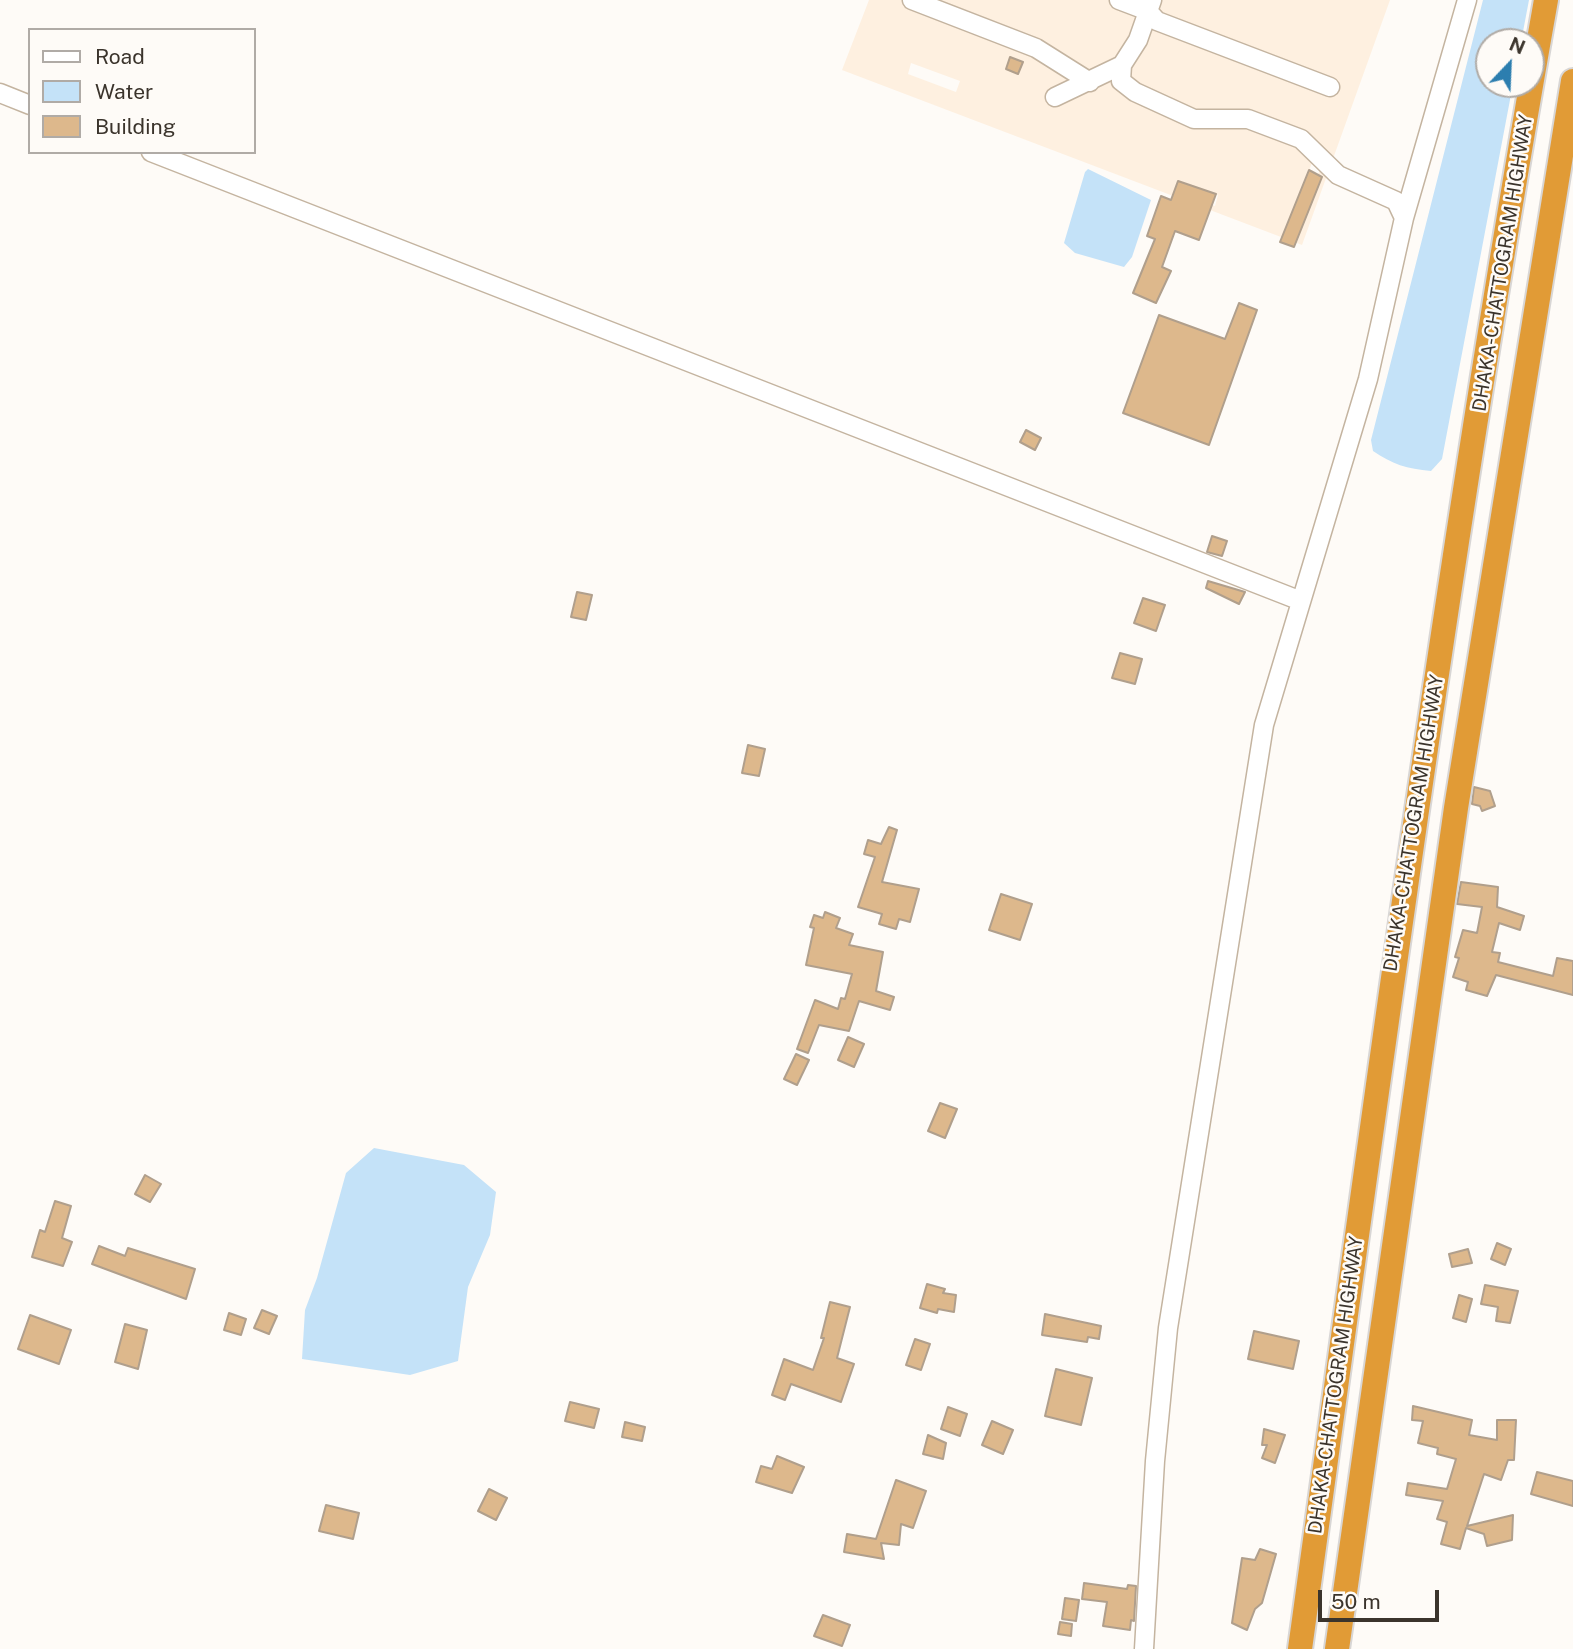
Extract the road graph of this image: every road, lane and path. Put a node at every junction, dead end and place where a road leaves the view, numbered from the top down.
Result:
1 (912, 0) edge
2 (1119, 0) edge
3 (1467, 0) edge
4 (1546, 0) edge
5 (1150, 5) edge
6 (1122, 65) junction
7 (1573, 81) edge
8 (1090, 82) junction
9 (1330, 87) dead end
10 (0, 93) edge
11 (1055, 97) dead end
12 (28, 104) edge
13 (156, 154) edge
14 (1404, 218) junction
15 (1301, 601) junction
16 (1144, 1649) edge
17 (1300, 1649) edge
18 (1338, 1649) edge

1 - 8 street
2 - 5 street
3 - 14 street
4 - 17 highway, DHAKA-CHATTOGRAM HIGHWAY
5 - 6 street
5 - 9 street
6 - 8 street
6 - 14 street
7 - 18 highway, DHAKA-CHATTOGRAM HIGHWAY
8 - 11 street
10 - 12 street
13 - 15 street
14 - 15 street
15 - 16 street

